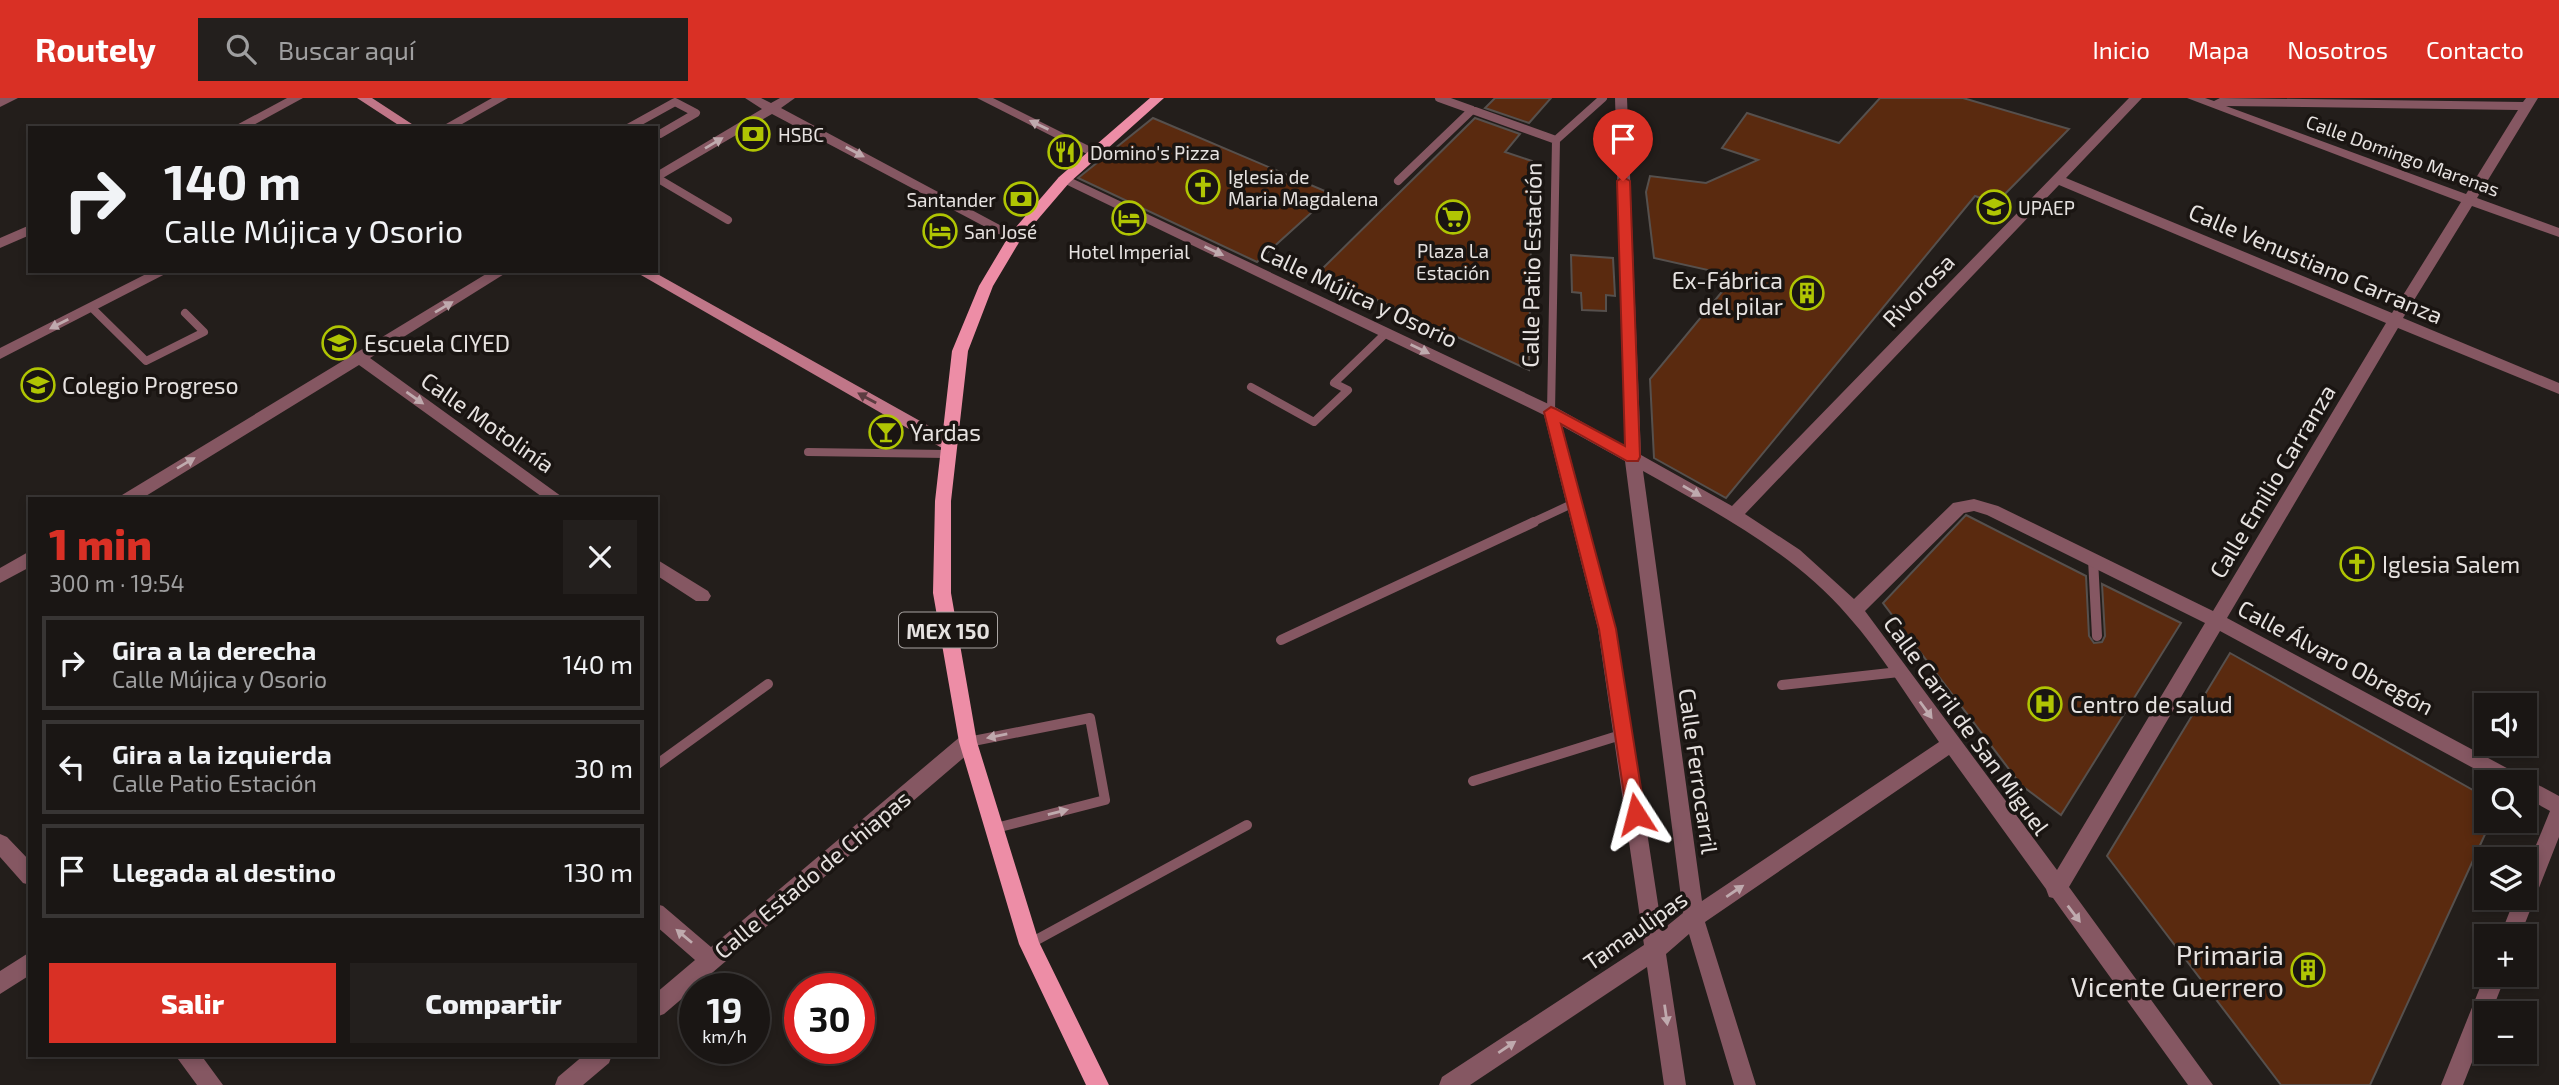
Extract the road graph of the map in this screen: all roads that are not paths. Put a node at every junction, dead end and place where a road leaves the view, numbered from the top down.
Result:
1 (12, 98) edge
2 (297, 98) edge
3 (363, 98) edge
4 (502, 98) edge
5 (751, 98) edge
6 (789, 98) edge
7 (983, 98) edge
8 (1158, 98) edge
9 (1439, 98) edge
10 (1603, 98) edge
11 (1621, 98) edge
12 (2136, 98) edge
13 (2199, 100) edge
14 (2530, 102) edge
15 (0, 103) edge
16 (771, 108) junction
17 (1472, 110) junction
18 (638, 122) junction
19 (241, 126) edge
20 (409, 126) edge
21 (450, 126) edge
22 (631, 126) edge
23 (645, 126) edge
24 (658, 133) edge
25 (1556, 140) junction
26 (1094, 152) junction
27 (658, 177) edge
28 (658, 179) edge
29 (2056, 179) junction
30 (1064, 180) junction
31 (1398, 181) dead end
32 (2468, 200) junction
33 (728, 220) dead end
34 (28, 230) edge
35 (2559, 233) edge
36 (1015, 237) junction
37 (0, 244) edge
38 (160, 273) edge
39 (499, 273) edge
40 (645, 273) edge
41 (92, 308) junction
42 (185, 313) dead end
43 (2395, 320) junction
44 (1386, 333) junction
45 (0, 355) edge
46 (359, 358) junction
47 (1251, 387) dead end
48 (2559, 389) edge
49 (1551, 412) junction
50 (947, 449) junction
51 (808, 452) dead end
52 (1633, 457) junction
53 (149, 486) junction
54 (131, 497) edge
55 (162, 497) edge
56 (555, 497) edge
57 (1574, 503) junction
58 (1734, 515) junction
59 (28, 559) edge
60 (2093, 559) junction
61 (658, 567) edge
62 (0, 576) edge
63 (702, 596) dead end
64 (1854, 610) junction
65 (2216, 620) junction
66 (2096, 636) dead end
67 (1281, 640) dead end
68 (1899, 672) junction
69 (768, 684) dead end
70 (1782, 685) dead end
71 (1624, 734) junction
72 (968, 742) junction
73 (1951, 744) junction
74 (658, 764) edge
75 (2494, 770) edge
76 (1473, 781) dead end
77 (2537, 794) edge
78 (2559, 806) edge
79 (2559, 812) edge
80 (1247, 825) dead end
81 (992, 829) junction
82 (0, 844) edge
83 (28, 874) edge
84 (2056, 890) junction
85 (658, 915) edge
86 (1694, 918) junction
87 (2515, 924) edge
88 (1029, 944) junction
89 (1657, 948) junction
90 (711, 960) junction
91 (28, 963) edge
92 (0, 984) edge
93 (2490, 987) edge
94 (658, 1005) edge
95 (187, 1057) edge
96 (599, 1057) edge
97 (205, 1083) edge
98 (566, 1085) edge
99 (1098, 1085) edge
100 (1450, 1085) edge
101 (1675, 1085) edge
102 (1745, 1085) edge
103 (2202, 1085) edge
104 (2452, 1085) edge

1 - 15 street
2 - 19 street
3 - 20 main road
4 - 21 street
5 - 16 street
6 - 16 street
26 -> 7 street
8 - 26 main road, MEX 150
9 - 17 lane
10 - 25 lane, Calle Patio Estación
11 - 52 street
12 - 29 street, Rivorosa
13 - 14 street
13 - 32 street, Calle Domingo Marenas
14 - 32 street, Calle Emilio Carranza
27 -> 16 street
16 -> 36 street
17 - 25 lane
17 - 31 lane
18 - 22 lane
18 - 23 lane
18 - 24 lane
25 - 49 lane, Calle Patio Estación
26 - 30 main road, MEX 150
28 - 33 lane
29 - 43 street, Calle Venustiano Carranza
29 - 58 street, Rivorosa
30 - 36 main road, MEX 150
30 -> 44 street, Calle Mújica y Osorio
32 - 35 street, Calle Domingo Marenas
32 - 43 street, Calle Emilio Carranza
34 - 37 street
36 - 50 main road, MEX 150
38 - 41 street
46 -> 39 street
50 -> 40 main road
41 - 42 lane
41 -> 45 street
43 - 48 street, Calle Venustiano Carranza
43 - 65 street, Calle Emilio Carranza
44 - 47 lane
44 -> 49 street, Calle Mújica y Osorio
53 -> 46 street
46 -> 56 street, Calle Motolinía
49 - 52 street, Calle Mújica y Osorio
49 - 57 street
50 - 51 lane
50 - 72 main road, MEX 150
52 -> 58 street, Calle Carril de San Miguel
52 - 86 street, Calle Ferrocarril
53 - 54 street
53 - 55 street
57 - 67 lane
57 - 71 street
58 - 64 street, Calle Carril de San Miguel
59 - 62 street
60 - 64 street, Calle Álvaro Obregón
60 - 65 street, Calle Álvaro Obregón
60 - 66 lane
61 - 63 street
64 - 68 street, Calle Carril de San Miguel
65 - 75 street, Calle Álvaro Obregón
65 - 84 street, Calle Emilio Carranza
68 - 70 lane
68 -> 73 street, Calle Carril de San Miguel
69 - 74 lane
71 - 76 lane
71 - 89 street
72 - 81 main road, MEX 150
81 -> 72 lane
72 - 90 street, Calle Estado de Chiapas
73 - 84 street, Calle Carril de San Miguel
86 -> 73 street, Tamaulipas
77 - 78 street
79 - 87 street
80 - 88 lane
81 - 88 main road, MEX 150
82 - 83 street
84 -> 103 street, Calle Carril de San Miguel
90 -> 85 street
86 - 89 street, Tamaulipas
86 - 102 street, Calle Ferrocarril
88 - 99 main road, MEX 150
100 -> 89 street, Tamaulipas
89 -> 101 street
90 - 94 street, Calle Estado de Chiapas
91 - 92 street
93 - 104 street
95 - 97 street
96 - 98 street

